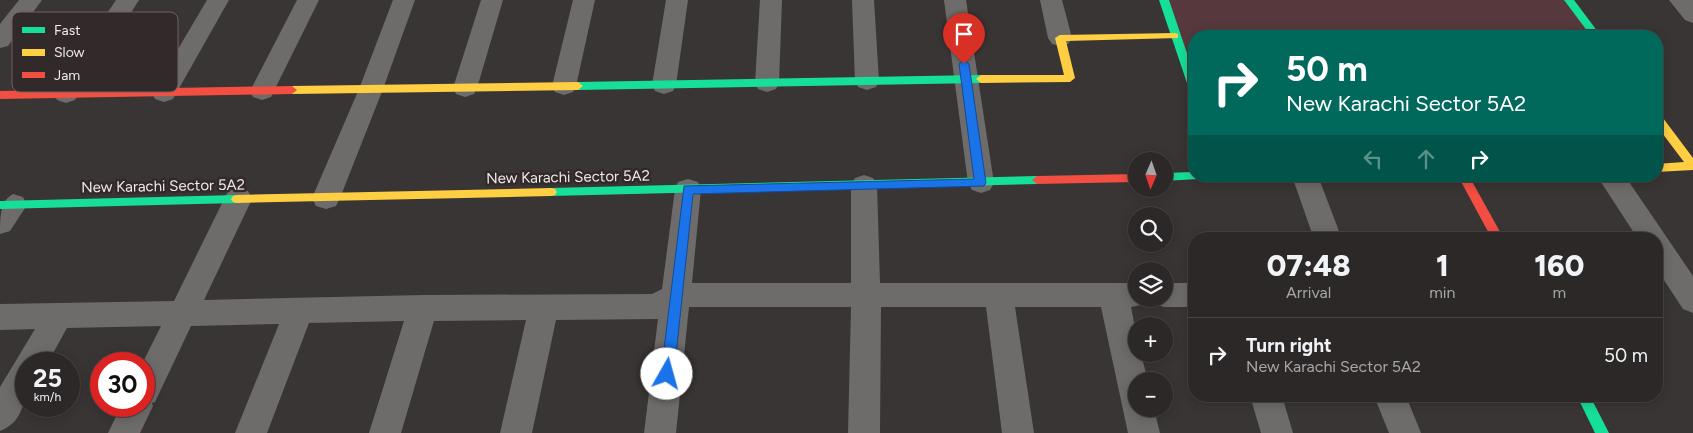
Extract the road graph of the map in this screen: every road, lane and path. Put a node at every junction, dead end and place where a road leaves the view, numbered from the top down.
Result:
1 (31, 0) edge
2 (128, 0) edge
3 (218, 0) edge
4 (308, 0) edge
5 (404, 0) edge
6 (492, 0) edge
7 (584, 0) edge
8 (677, 0) edge
9 (771, 0) edge
10 (863, 0) edge
11 (955, 0) edge
12 (1050, 0) edge
13 (1164, 0) edge
14 (1569, 0) edge
15 (1680, 0) edge
16 (22, 12) edge
17 (120, 12) edge
18 (1693, 15) edge
19 (12, 25) edge
20 (1592, 30) edge
21 (1175, 36) junction
22 (1060, 38) junction
23 (0, 40) edge
24 (178, 69) edge
25 (1188, 72) edge
26 (966, 80) junction
27 (867, 81) junction
28 (767, 83) junction
29 (664, 84) junction
30 (564, 86) junction
31 (465, 88) junction
32 (371, 89) junction
33 (262, 91) junction
34 (164, 93) joint
35 (66, 94) joint
36 (0, 96) edge
37 (1663, 126) edge
38 (1693, 166) edge
39 (1663, 168) edge
40 (1188, 176) edge
41 (1173, 177) edge
42 (1128, 178) edge
43 (1307, 182) edge
44 (1466, 182) edge
45 (1614, 182) edge
46 (980, 183) junction
47 (864, 185) junction
48 (688, 189) junction
49 (326, 198) junction
50 (238, 200) junction
51 (4, 211) edge
52 (1325, 232) edge
53 (1494, 232) edge
54 (1648, 232) edge
55 (1663, 255) edge
56 (1676, 276) edge
57 (677, 295) junction
58 (866, 295) junction
59 (999, 295) junction
60 (1125, 295) edge
61 (1173, 295) edge
62 (1188, 295) edge
63 (1693, 300) edge
64 (423, 308) junction
65 (544, 308) junction
66 (299, 311) junction
67 (182, 314) junction
68 (0, 317) edge
69 (58, 317) junction
70 (38, 352) edge
71 (155, 369) edge
72 (1133, 372) edge
73 (15, 390) edge
74 (1268, 402) edge
75 (1392, 402) edge
76 (1586, 402) edge
77 (0, 416) edge
78 (132, 417) edge
79 (1140, 417) edge
80 (124, 433) edge
81 (251, 433) edge
82 (385, 433) edge
83 (516, 433) edge
84 (660, 433) edge
85 (864, 433) edge
86 (1018, 433) edge
87 (1144, 433) edge
88 (1277, 433) edge
89 (1405, 433) edge
90 (1602, 433) edge

1 - 16 street
2 - 17 street
3 - 24 street
4 - 33 street
5 - 32 street
6 - 31 street
7 - 30 street
8 - 29 street
9 - 28 street
10 - 27 street
11 - 26 street
12 - 22 street
13 - 21 street
14 - 20 street
15 - 18 street
19 - 23 street
21 - 22 street
21 - 25 street
22 - 26 street
26 - 27 street
26 - 46 street
27 - 28 street
28 - 29 street
29 - 30 street
30 - 31 street
31 - 32 street
32 - 33 street
32 - 49 street
33 - 34 street
34 - 35 street
35 - 36 street
37 - 38 street
38 - 39 street
40 - 41 street
42 - 46 street, New Karachi Sector 5A2
43 - 52 street
44 - 53 street
45 - 54 street
46 - 47 street, New Karachi Sector 5A2
47 - 48 street, New Karachi Sector 5A2
47 - 58 street
48 - 49 street, New Karachi Sector 5A2
48 - 57 street
49 - 50 street, New Karachi Sector 5A2
50 - 51 street, New Karachi Sector 5A2
50 - 67 street
55 - 56 street
56 - 63 street
57 - 58 street
57 - 65 street
57 - 84 street
58 - 59 street
58 - 85 street
59 - 60 street
59 - 86 street
60 - 72 street
61 - 62 street
64 - 65 street
64 - 66 street
64 - 82 street
65 - 83 street
66 - 67 street
66 - 81 street
67 - 69 street
67 - 71 street
68 - 69 street
69 - 70 street
73 - 77 street
74 - 88 street
75 - 89 street
76 - 90 street
78 - 80 street
79 - 87 street

